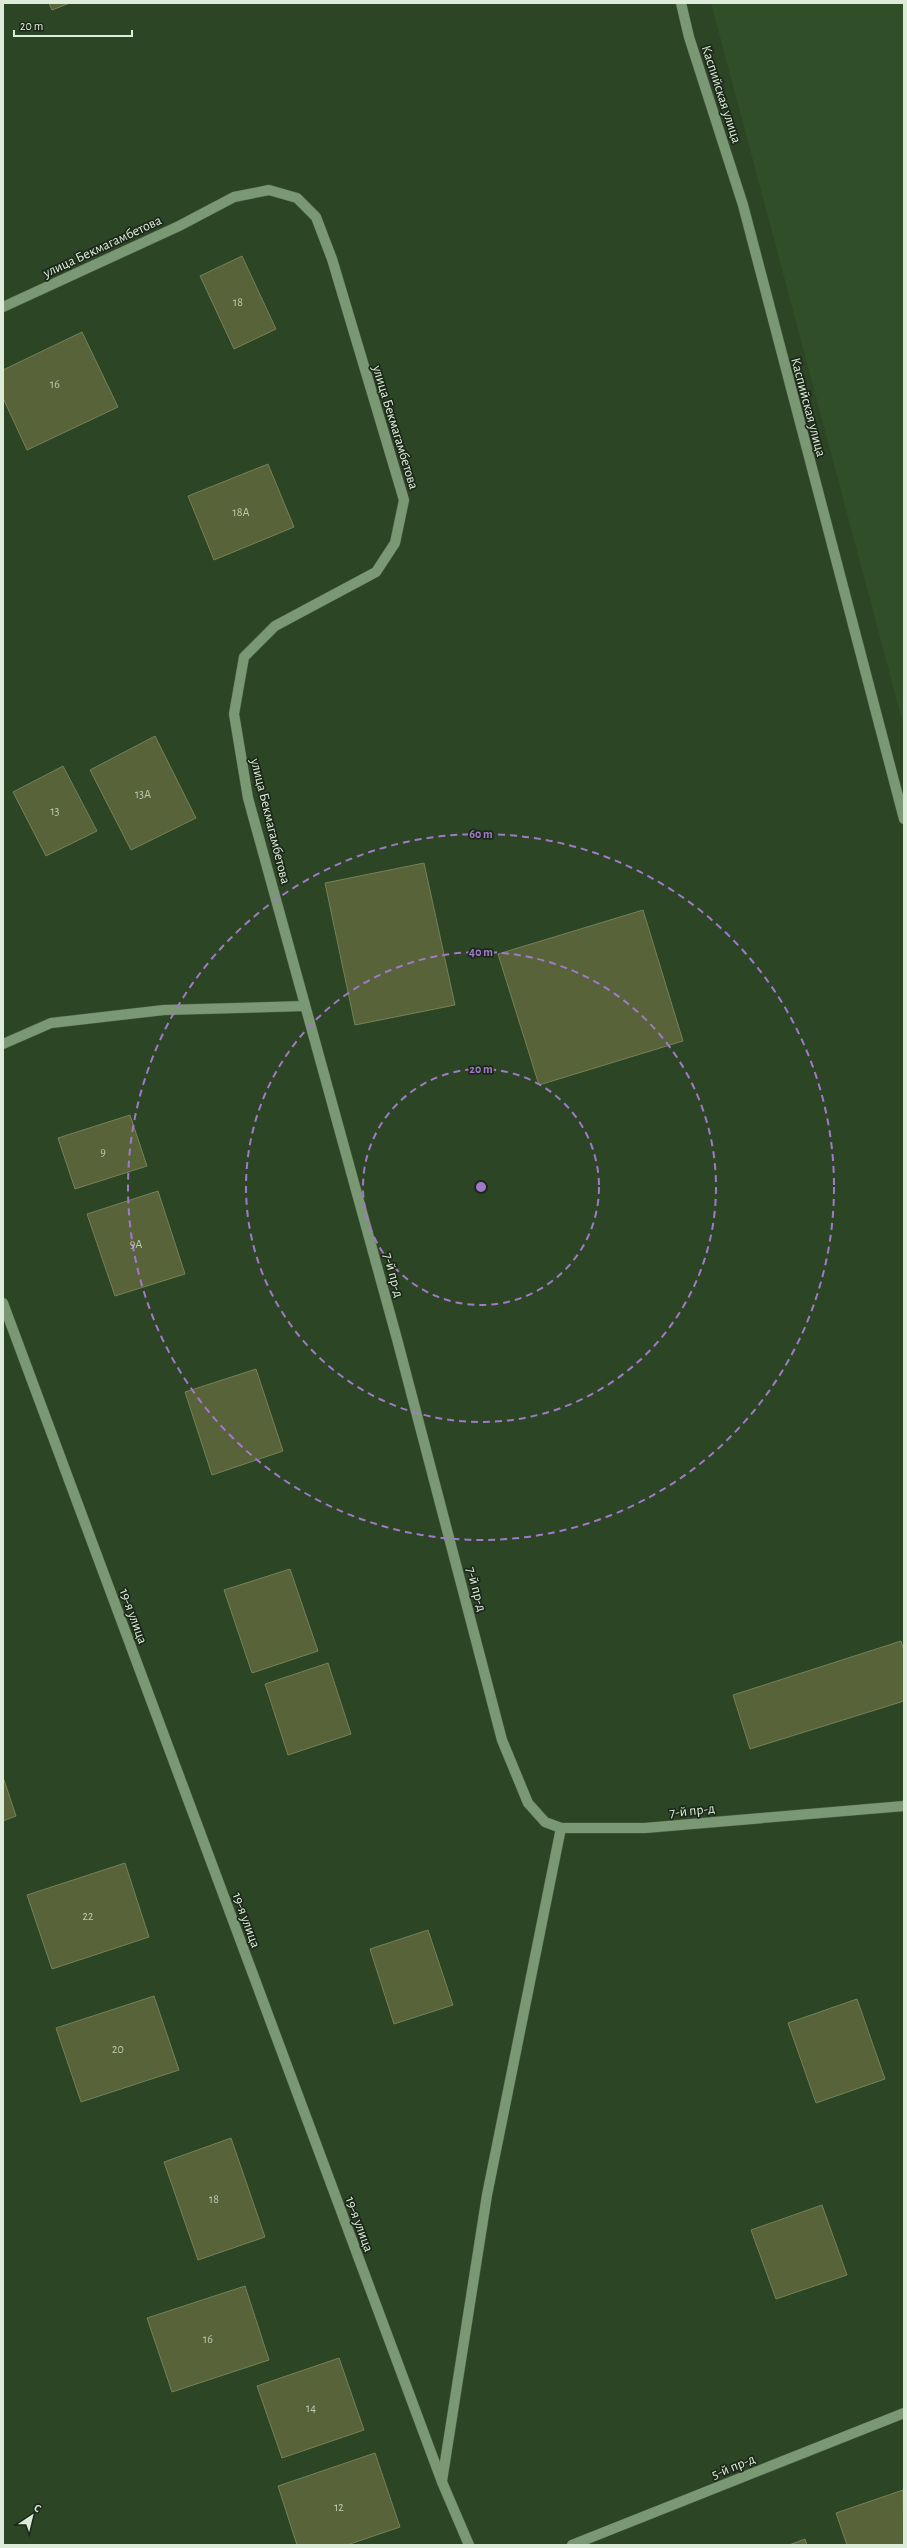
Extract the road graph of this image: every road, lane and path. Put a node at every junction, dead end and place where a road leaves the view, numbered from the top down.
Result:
1 (681, 3) edge
2 (3, 307) edge
3 (904, 819) edge
4 (306, 1006) junction
5 (3, 1044) edge
6 (3, 1303) edge
7 (904, 1806) edge
8 (560, 1828) junction
9 (904, 2413) edge
10 (442, 2482) junction
11 (469, 2545) edge
12 (572, 2545) edge

1 - 3 street, Каспийская улица
2 - 4 street, улица Бекмагамбетова
4 - 5 street
4 - 8 street, 7-й пр-д
6 - 10 street, 19-я улица
7 - 8 street, 7-й пр-д
8 - 10 street
9 - 12 street, 5-й пр-д
10 - 11 street, 19-я улица

